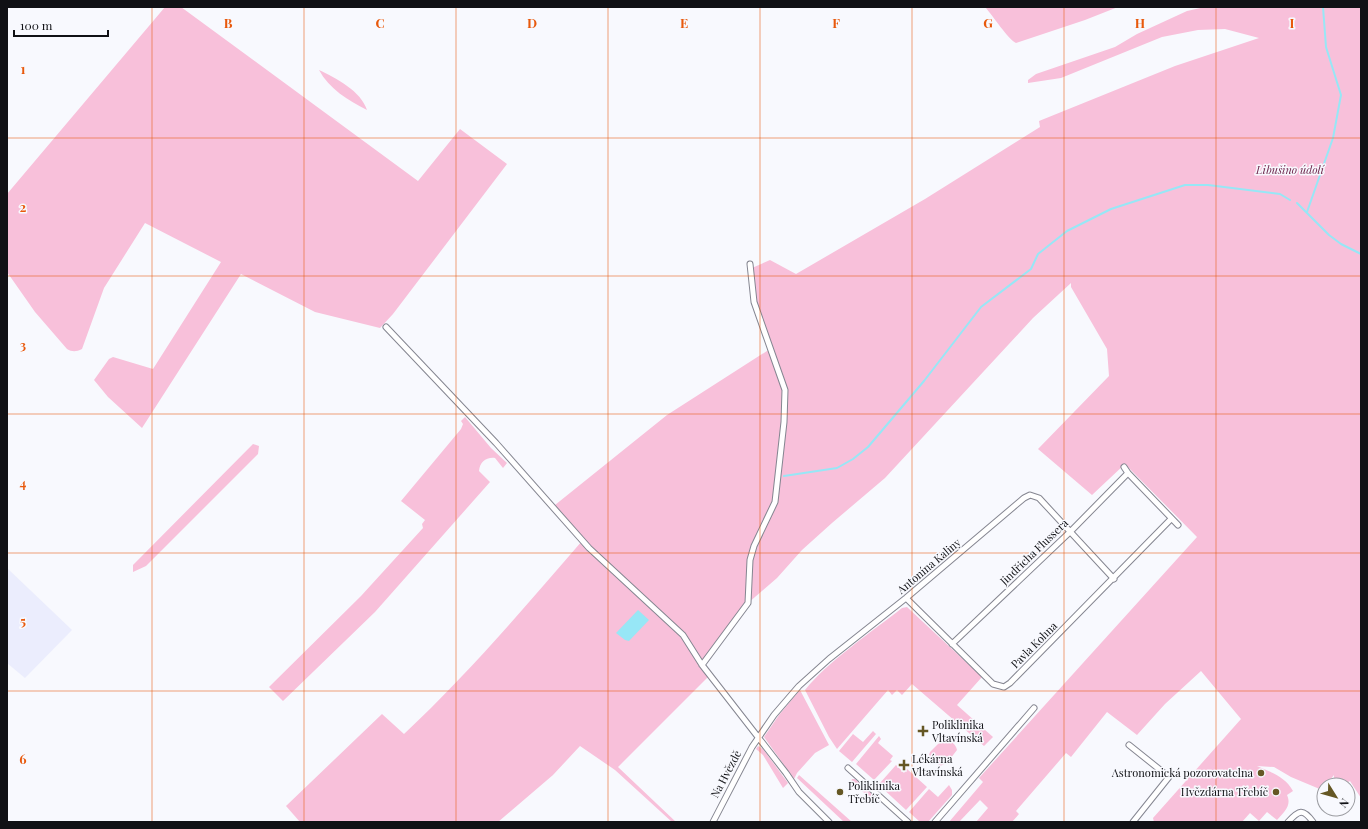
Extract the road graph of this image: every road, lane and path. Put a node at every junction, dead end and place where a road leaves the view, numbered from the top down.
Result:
1 (750, 264) dead end
2 (386, 327) dead end
3 (1124, 467) dead end
4 (1128, 473) junction
5 (1171, 519) junction
6 (1178, 525) dead end
7 (1071, 531) junction
8 (1114, 579) junction
9 (906, 598) junction
10 (952, 644) junction
11 (702, 665) junction
12 (1034, 708) dead end
13 (758, 737) junction
14 (1129, 745) dead end
15 (848, 768) dead end
16 (713, 822) edge
17 (829, 822) edge
18 (908, 822) edge
19 (935, 822) edge
20 (1133, 822) edge
21 (1288, 822) edge
22 (1314, 822) edge

1 - 11 street
2 - 11 street
3 - 4 street
4 - 5 street
4 - 7 street, Jindřicha Flussera
5 - 6 street
5 - 8 street, Pavla Kohna
7 - 8 street, Antonína Kaliny
7 - 9 street, Antonína Kaliny
7 - 10 street, Jindřicha Flussera
8 - 10 street, Pavla Kohna
9 - 10 street, Pavla Kohna
9 - 13 street, Antonína Kaliny
11 - 13 street
12 - 19 street
13 - 16 street, Na Hvězdě
13 - 17 street
14 - 20 street
15 - 18 street
21 - 22 street

